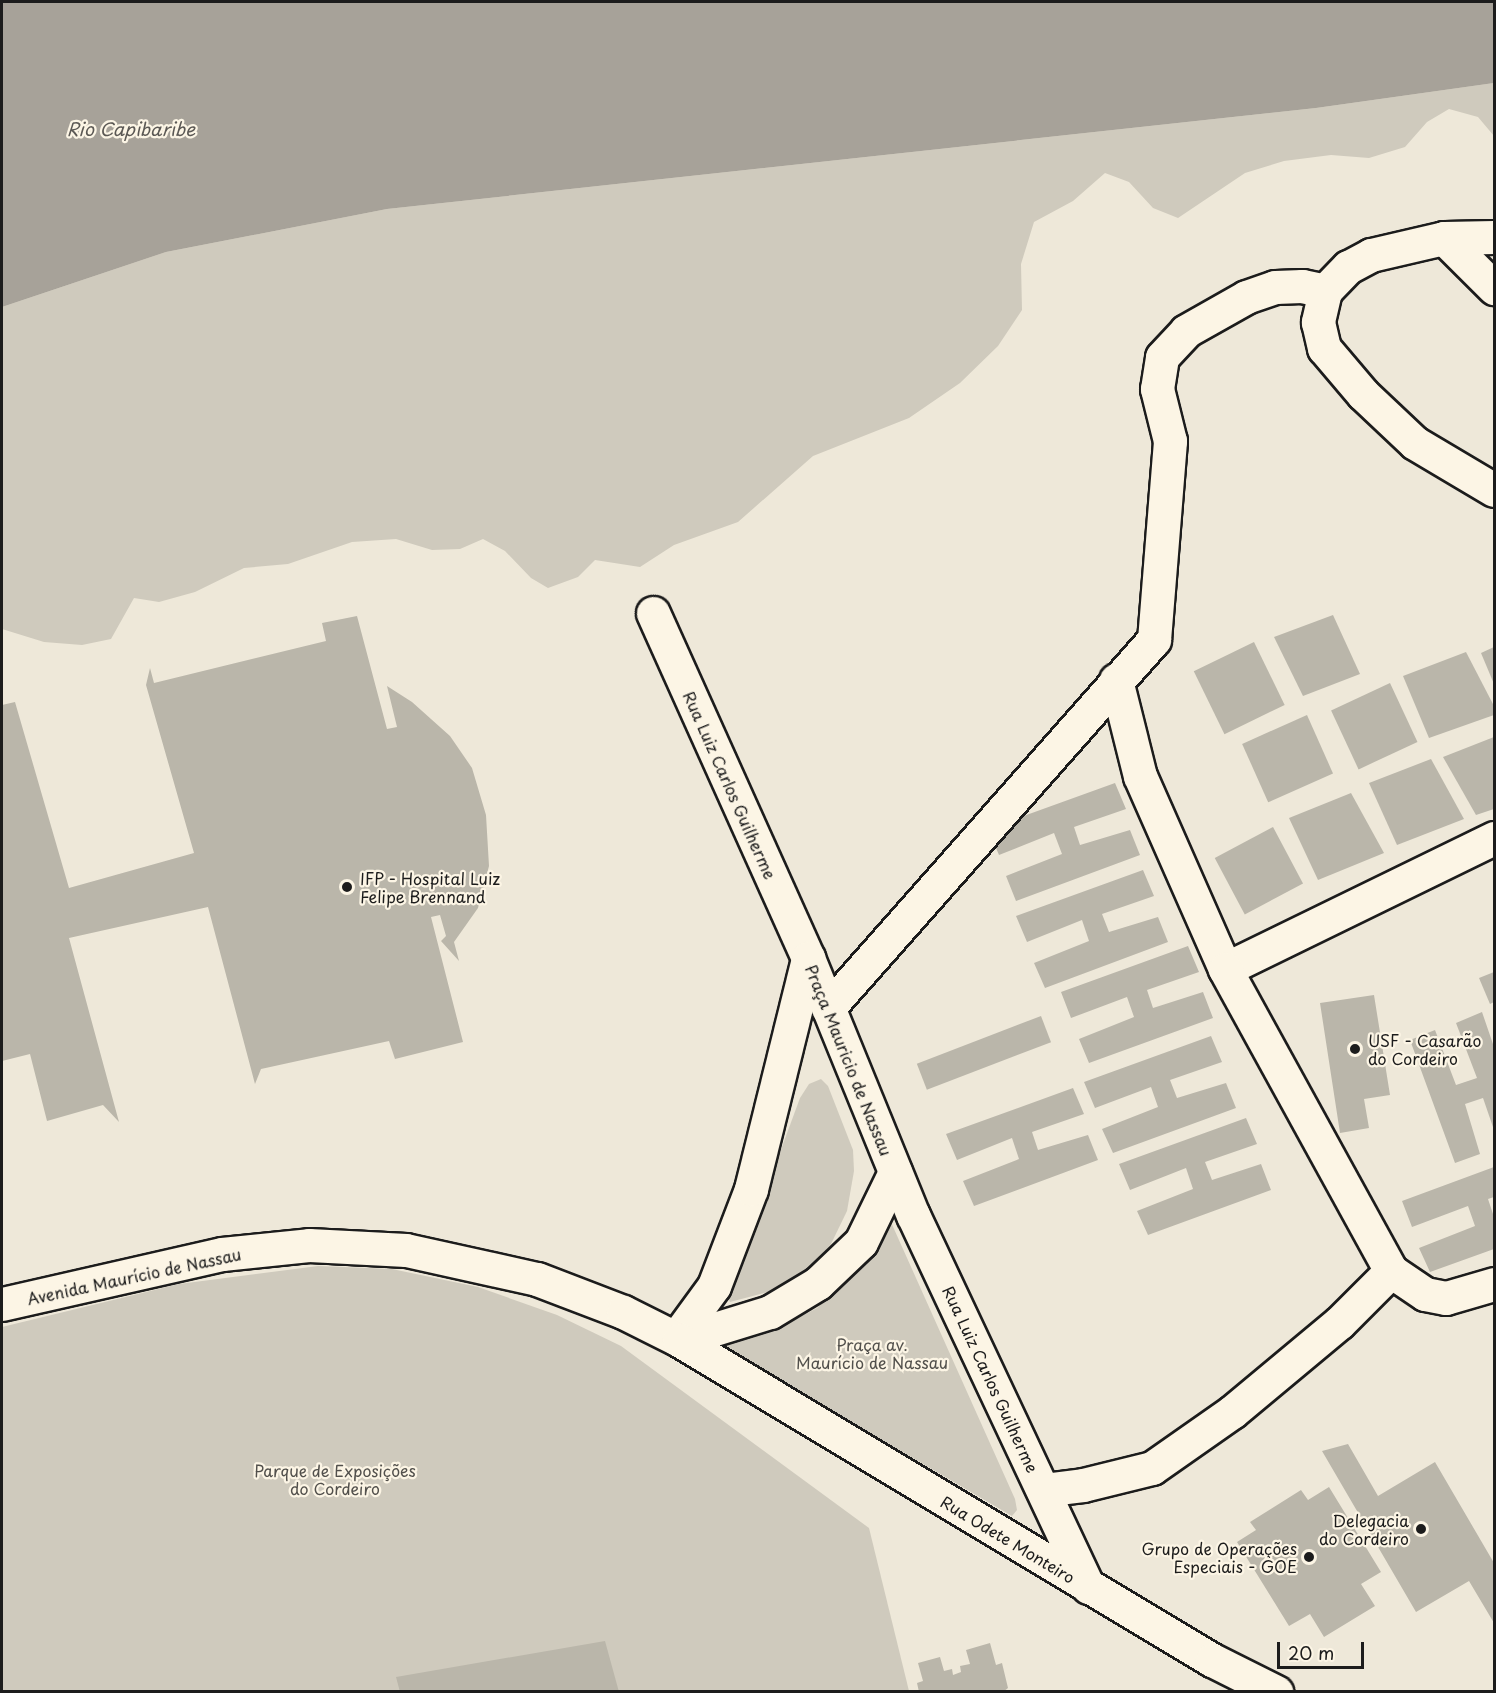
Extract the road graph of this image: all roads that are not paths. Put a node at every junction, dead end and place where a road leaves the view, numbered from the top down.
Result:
1 (1494, 237) edge
2 (1444, 238) junction
3 (1494, 288) edge
4 (1326, 291) junction
5 (1494, 490) edge
6 (653, 613) dead end
7 (1116, 680) junction
8 (1494, 838) edge
9 (808, 958) junction
10 (1225, 969) junction
11 (828, 1008) junction
12 (895, 1172) junction
13 (1391, 1271) junction
14 (1494, 1284) edge
15 (2, 1304) edge
16 (678, 1339) junction
17 (745, 1379) joint
18 (1043, 1490) junction
19 (1088, 1587) junction
20 (1276, 1692) edge

1 - 2 street
2 - 3 street
2 - 4 street
4 - 5 street
4 - 7 street
6 - 9 street, Rua Luiz Carlos Guilherme
7 - 10 street
7 - 11 street
8 - 10 street
9 - 11 street, Praça Mauricio de Nassau
9 - 16 street, Praça Mauricio de Nassau
10 - 13 street
11 - 12 street, Praça Mauricio de Nassau
12 - 16 street, Praça Mauricio de Nassau
12 - 18 street, Rua Luiz Carlos Guilherme
13 - 14 street
13 - 18 street
15 - 16 street, Avenida Maurício de Nassau
16 - 17 street, Avenida Maurício de Nassau
17 - 19 street, Rua Odete Monteiro
18 - 19 street, Rua Luiz Carlos Guilherme
19 - 20 street, Rua Odete Monteiro

